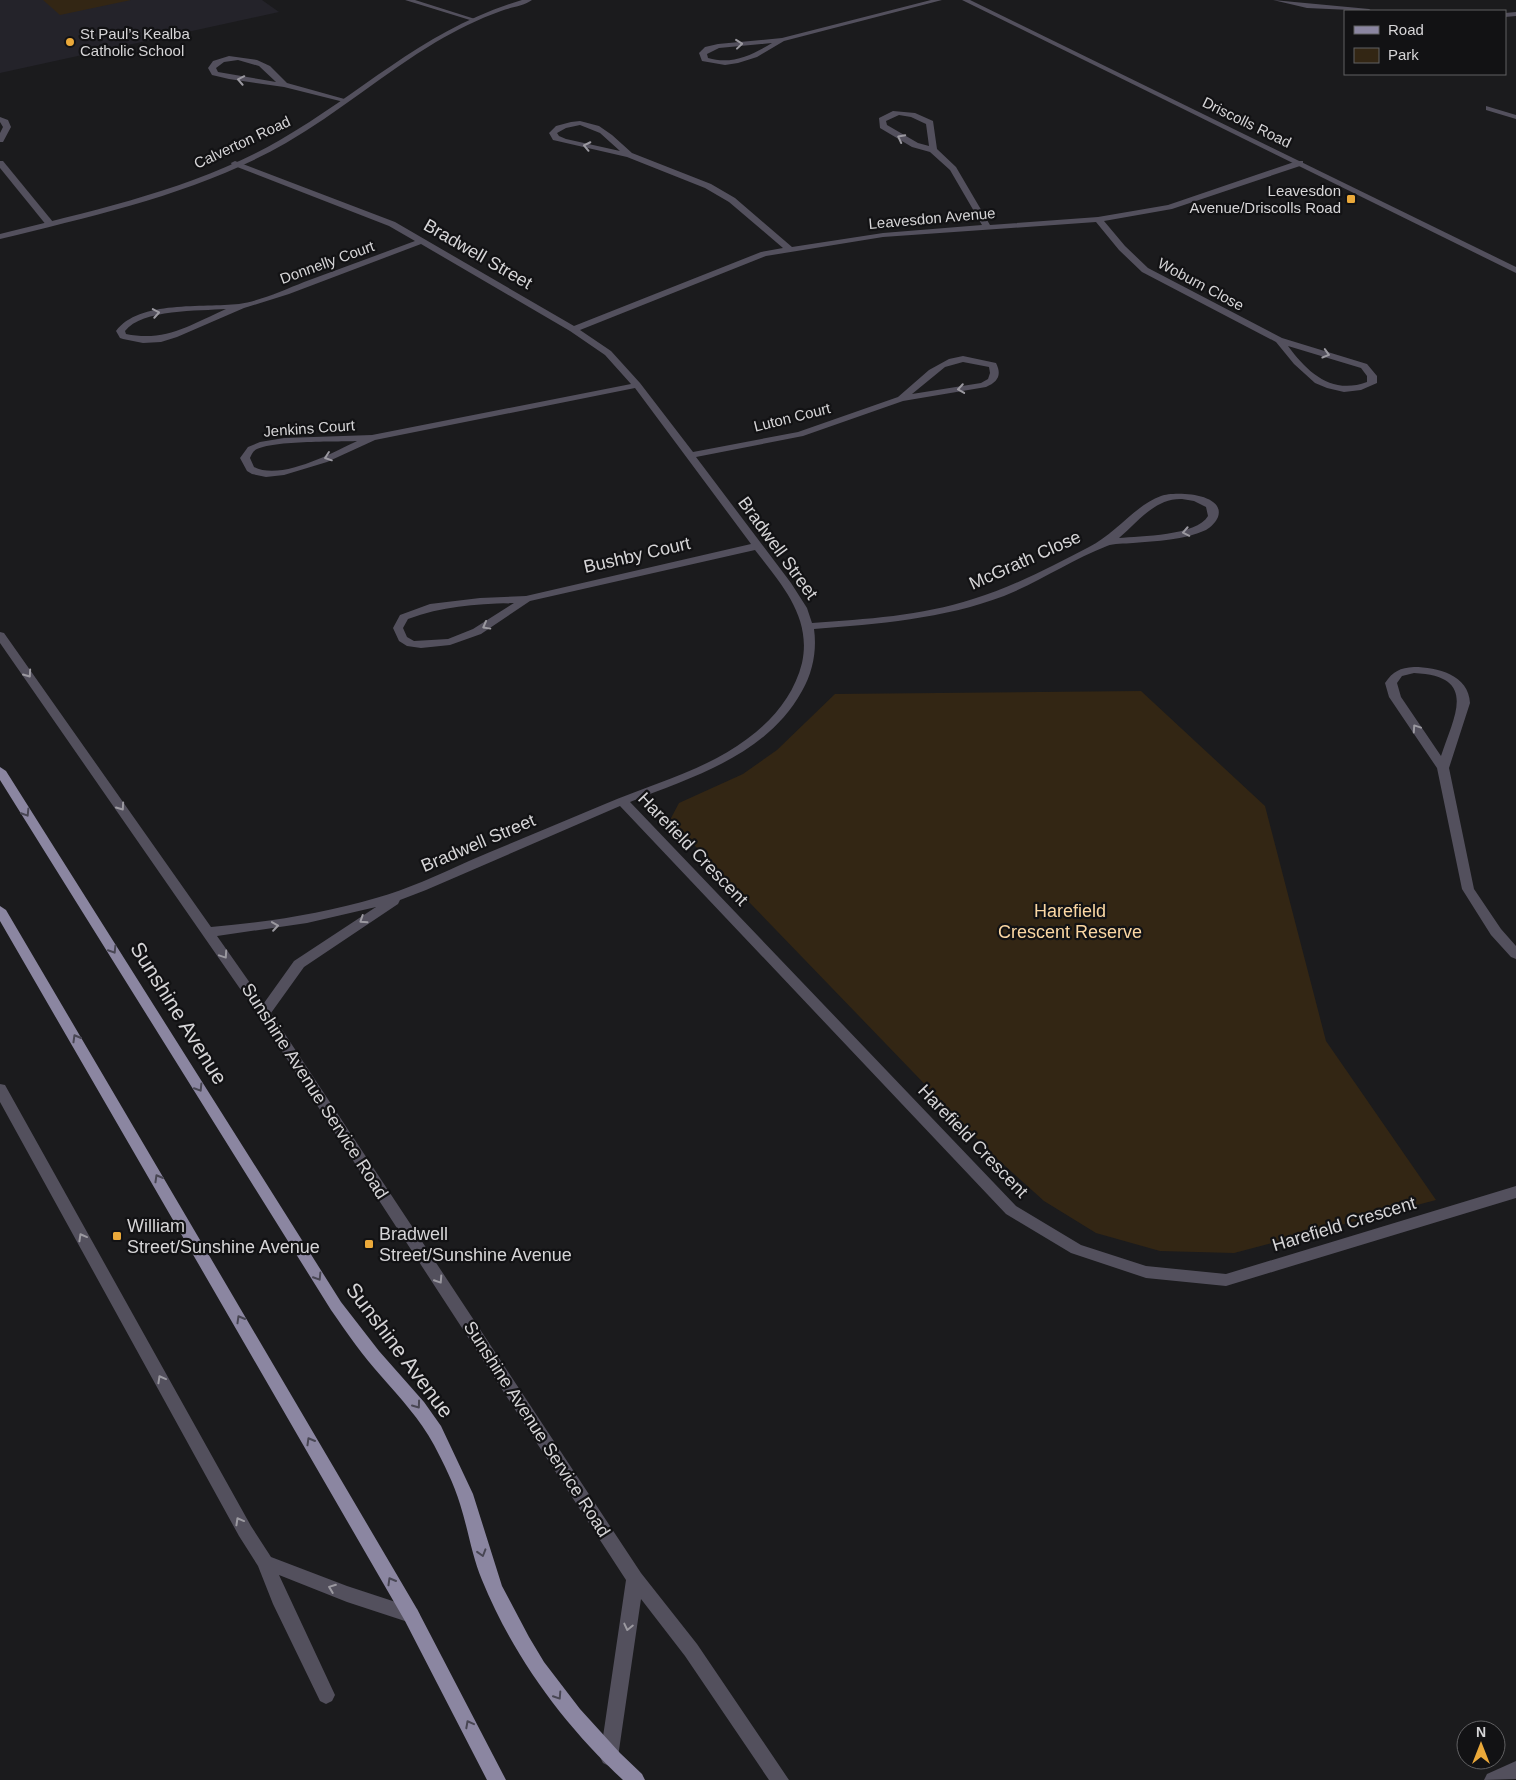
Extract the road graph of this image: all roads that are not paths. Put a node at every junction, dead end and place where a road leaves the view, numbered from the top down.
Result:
1 (408, 0) edge
2 (529, 0) edge
3 (939, 0) edge
4 (965, 0) edge
5 (1276, 0) edge
6 (1357, 10) edge
7 (472, 19) junction
8 (782, 40) junction
9 (284, 86) junction
10 (344, 100) junction
11 (1489, 108) dead end
12 (1516, 117) edge
13 (0, 119) edge
14 (0, 140) edge
15 (933, 150) junction
16 (629, 154) junction
17 (0, 163) edge
18 (236, 163) junction
19 (1300, 163) junction
20 (1098, 219) junction
21 (50, 224) junction
22 (988, 227) junction
23 (0, 237) edge
24 (422, 241) junction
25 (789, 249) junction
26 (1516, 270) edge
27 (241, 306) junction
28 (573, 329) junction
29 (1279, 340) junction
30 (637, 385) junction
31 (900, 399) junction
32 (372, 438) junction
33 (689, 456) junction
34 (1106, 542) junction
35 (756, 546) junction
36 (526, 599) junction
37 (809, 626) junction
38 (0, 635) edge
39 (1443, 768) junction
40 (0, 771) edge
41 (622, 801) junction
42 (404, 894) junction
43 (0, 910) edge
44 (209, 932) junction
45 (1516, 954) edge
46 (264, 1013) junction
47 (0, 1089) edge
48 (1516, 1192) edge
49 (266, 1562) junction
50 (635, 1579) junction
51 (411, 1615) junction
52 (326, 1695) dead end
53 (609, 1757) junction
54 (1516, 1770) edge
55 (497, 1780) edge
56 (636, 1780) edge
57 (780, 1780) edge
58 (1493, 1780) edge

1 - 7 street
2 - 7 street, Calverton Road
3 - 8 street
4 - 19 street, Driscolls Road
5 - 6 street
7 - 10 street, Calverton Road
8 -> 8 street
9 -> 9 street
9 - 10 street
10 - 18 street, Calverton Road
11 - 12 street
13 - 14 street
15 -> 15 street
15 - 22 street
16 -> 16 street
16 - 25 street
17 - 21 street
18 - 21 street, Calverton Road
18 - 24 street, Bradwell Street
19 - 20 street, Leavesdon Avenue
19 - 26 street, Driscolls Road
20 - 22 street, Leavesdon Avenue
20 - 29 street, Woburn Close
21 - 23 street, Calverton Road
22 - 25 street, Leavesdon Avenue
24 - 27 street, Donnelly Court
24 - 28 street, Bradwell Street
25 - 28 street, Leavesdon Avenue
27 -> 27 street, Donnelly Court
28 - 30 street, Bradwell Street
29 -> 29 street, Woburn Close
30 - 32 street, Jenkins Court
30 - 33 street, Bradwell Street
31 -> 31 street, Luton Court
31 - 33 street, Luton Court
32 -> 32 street, Jenkins Court
33 - 35 street, Bradwell Street
34 -> 34 street, McGrath Close
34 - 37 street, McGrath Close
35 - 36 street, Bushby Court
35 - 37 street, Bradwell Street
36 -> 36 street, Bushby Court
37 - 41 street, Bradwell Street
38 -> 44 street, Sunshine Avenue Service Road
39 -> 39 street
39 - 45 street
40 -> 53 main road, Sunshine Avenue
41 - 42 street, Bradwell Street
41 - 48 street, Harefield Crescent
44 -> 42 street, Bradwell Street
42 -> 46 street
51 -> 43 main road
44 -> 46 street, Sunshine Avenue Service Road
46 -> 50 street, Sunshine Avenue Service Road
49 -> 47 street
51 -> 49 street
49 - 52 street
50 -> 53 street
50 - 57 street, Sunshine Avenue Service Road
55 -> 51 main road
53 - 56 main road, Sunshine Avenue
54 - 58 street

